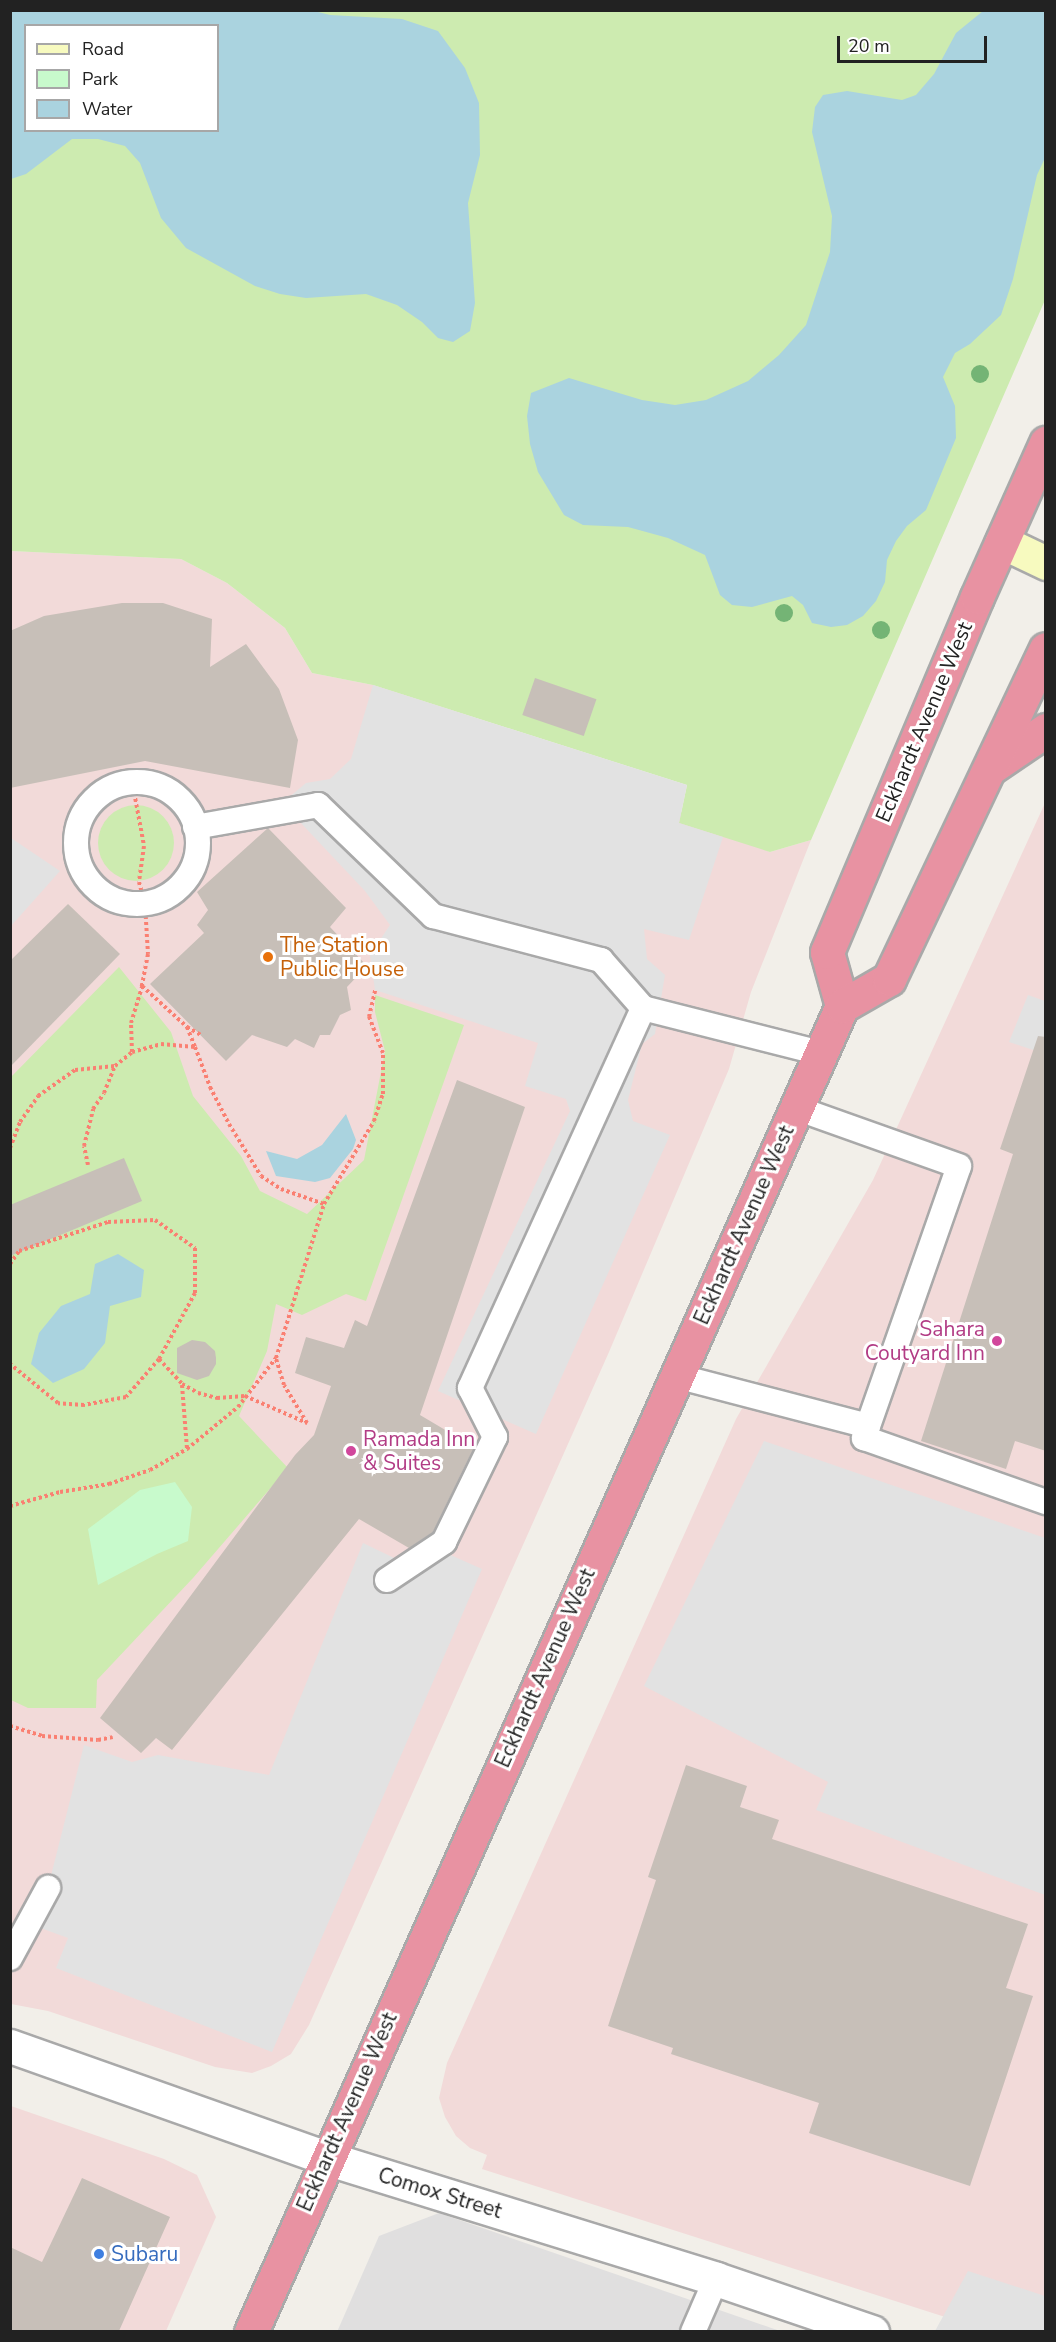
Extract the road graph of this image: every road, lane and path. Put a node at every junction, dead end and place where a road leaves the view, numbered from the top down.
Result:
1 (1041, 464) edge
2 (1002, 542) junction
3 (1046, 563) edge
4 (1046, 649) edge
5 (1046, 730) edge
6 (989, 769) junction
7 (132, 781) junction
8 (195, 827) junction
9 (145, 904) junction
10 (142, 986) junction
11 (375, 990) dead end
12 (842, 1006) junction
13 (643, 1008) junction
14 (187, 1027) junction
15 (201, 1035) dead end
16 (195, 1047) junction
17 (132, 1052) junction
18 (821, 1053) junction
19 (115, 1066) junction
20 (796, 1108) junction
21 (10, 1148) edge
22 (88, 1165) dead end
23 (324, 1204) junction
24 (10, 1264) edge
25 (276, 1358) junction
26 (159, 1359) junction
27 (10, 1364) edge
28 (676, 1376) junction
29 (182, 1384) junction
30 (245, 1396) junction
31 (868, 1426) junction
32 (187, 1449) junction
33 (1046, 1502) edge
34 (10, 1506) edge
35 (387, 1580) dead end
36 (10, 1726) edge
37 (113, 1737) dead end
38 (48, 1888) dead end
39 (10, 1958) edge
40 (10, 2046) edge
41 (326, 2158) junction
42 (716, 2279) junction
43 (251, 2331) edge
44 (693, 2331) edge
45 (872, 2331) edge

1 - 2 highway, Eckhardt Avenue West
2 - 3 main road
2 - 12 highway, Eckhardt Avenue West
4 - 6 highway
5 - 6 highway
6 - 12 highway
7 - 8 lane
7 - 9 path
7 - 9 lane
8 - 9 lane
8 - 13 lane
9 - 10 path
10 - 14 path
10 - 17 path
11 - 23 path
12 - 18 highway, Eckhardt Avenue West
13 - 18 lane
13 - 35 lane
14 - 15 path
14 - 16 path
16 - 17 path
16 - 23 path
17 - 19 path
18 - 20 highway, Eckhardt Avenue West
19 - 21 path
19 - 22 path
20 - 28 highway, Eckhardt Avenue West
20 - 31 lane
23 - 25 path
24 - 26 path
25 - 30 path
25 - 30 path
26 - 27 path
26 - 29 path
28 - 31 lane
28 - 41 highway, Eckhardt Avenue West
29 - 30 path
29 - 32 path
30 - 32 path
31 - 33 lane
32 - 34 path
36 - 37 path
38 - 39 lane
40 - 41 street, Comox Street
41 - 42 street, Comox Street
41 - 43 highway, Eckhardt Avenue West
42 - 44 lane
42 - 45 street, Comox Street

